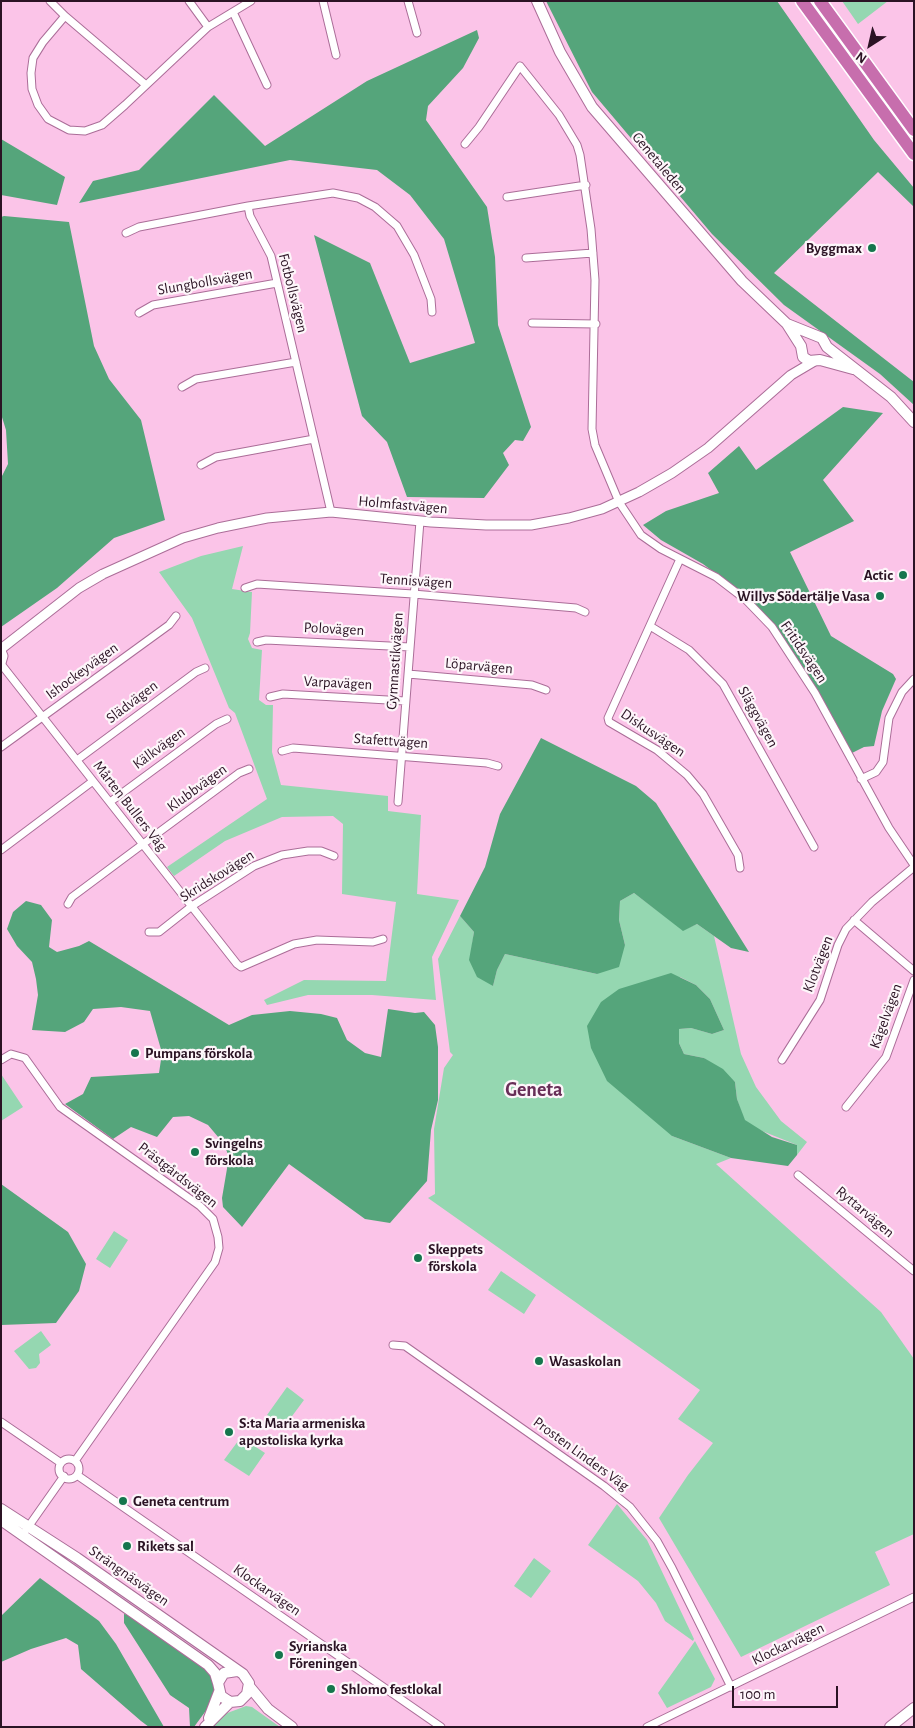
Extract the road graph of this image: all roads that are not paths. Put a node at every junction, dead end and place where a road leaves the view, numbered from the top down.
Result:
1 (50, 1) edge
2 (189, 1) edge
3 (251, 1) edge
4 (324, 1) edge
5 (408, 1) edge
6 (537, 1) edge
7 (802, 1) edge
8 (820, 1) edge
9 (233, 12) junction
10 (65, 16) junction
11 (208, 27) junction
12 (417, 33) dead end
13 (336, 55) dead end
14 (146, 85) junction
15 (267, 85) dead end
16 (914, 130) edge
17 (465, 144) dead end
18 (914, 154) edge
19 (586, 185) junction
20 (506, 197) dead end
21 (248, 206) junction
22 (126, 233) dead end
23 (592, 253) junction
24 (526, 258) dead end
25 (277, 283) junction
26 (432, 312) dead end
27 (139, 313) dead end
28 (532, 323) dead end
29 (596, 324) junction
30 (787, 324) junction
31 (814, 335) junction
32 (827, 347) junction
33 (801, 350) junction
34 (817, 361) junction
35 (296, 362) junction
36 (853, 368) junction
37 (792, 375) junction
38 (182, 387) dead end
39 (914, 422) edge
40 (314, 439) junction
41 (202, 465) dead end
42 (619, 502) junction
43 (331, 512) junction
44 (420, 521) junction
45 (680, 559) junction
46 (246, 588) dead end
47 (413, 594) junction
48 (585, 612) dead end
49 (176, 616) dead end
50 (650, 626) junction
51 (257, 642) dead end
52 (410, 647) junction
53 (1, 650) edge
54 (1, 664) edge
55 (205, 668) dead end
56 (408, 674) junction
57 (914, 679) edge
58 (546, 690) dead end
59 (270, 697) dead end
60 (405, 701) junction
61 (42, 716) junction
62 (227, 719) dead end
63 (1, 747) edge
64 (282, 752) dead end
65 (402, 756) junction
66 (77, 760) junction
67 (498, 766) dead end
68 (249, 769) dead end
69 (862, 779) junction
70 (93, 781) junction
71 (110, 802) junction
72 (398, 802) dead end
73 (143, 844) junction
74 (814, 847) dead end
75 (1, 850) edge
76 (334, 856) dead end
77 (914, 866) edge
78 (740, 868) dead end
79 (68, 904) dead end
80 (192, 906) junction
81 (854, 920) junction
82 (149, 932) dead end
83 (383, 939) dead end
84 (914, 971) edge
85 (914, 980) edge
86 (1, 1060) edge
87 (782, 1060) dead end
88 (846, 1107) dead end
89 (798, 1175) dead end
90 (914, 1270) edge
91 (393, 1345) dead end
92 (1, 1422) edge
93 (75, 1460) junction
94 (61, 1463) junction
95 (77, 1475) junction
96 (64, 1476) junction
97 (1, 1509) edge
98 (1, 1520) edge
99 (26, 1530) junction
100 (914, 1597) edge
101 (237, 1670) junction
102 (249, 1686) junction
103 (218, 1687) junction
104 (731, 1687) junction
105 (235, 1701) junction
106 (914, 1708) edge
107 (268, 1709) junction
108 (206, 1725) edge
109 (292, 1727) edge
110 (441, 1727) edge
111 (647, 1727) edge
112 (890, 1727) edge

1 - 10 street
2 - 11 street
3 - 9 street
4 - 13 street
5 - 12 street
6 - 30 main road, Genetaleden
7 - 18 highway
8 - 16 highway
9 - 11 street
9 - 15 street
10 - 14 street
10 - 14 street
11 - 14 street
17 - 19 street, Fritidsvägen
19 - 20 street
19 - 23 street, Fritidsvägen
21 - 22 street
21 - 25 street, Fotbollsvägen
21 - 26 street
23 - 24 street
23 - 29 street, Fritidsvägen
25 - 27 street, Slungbollsvägen
25 - 35 street, Fotbollsvägen
28 - 29 street
29 - 42 street, Fritidsvägen
30 - 31 main road, Genetaleden
30 - 33 main road, Genetaleden
31 - 32 main road, Genetaleden
31 - 33 main road
32 - 34 main road
32 - 36 main road, Genetaleden
33 - 34 main road, Genetaleden
33 - 37 street, Holmfastvägen
34 - 36 main road, Genetaleden
34 - 37 street, Holmfastvägen
35 - 38 street
35 - 40 street, Fotbollsvägen
36 - 39 main road, Genetaleden
37 - 42 street, Holmfastvägen
40 - 41 street
40 - 43 street, Fotbollsvägen
42 - 44 street, Holmfastvägen
42 - 45 street, Fritidsvägen
43 - 44 street, Holmfastvägen
43 - 53 street, Holmfastvägen
44 - 47 street, Gymnastikvägen
45 - 50 street, Diskusvägen
45 - 69 street, Fritidsvägen
46 - 47 street, Tennisvägen
47 - 48 street, Tennisvägen
47 - 52 street, Gymnastikvägen
49 - 61 street, Ishockeyvägen
50 - 74 street, Släggvägen
50 - 78 street, Diskusvägen
51 - 52 street, Polovägen
52 - 56 street, Gymnastikvägen
53 - 54 street
54 - 61 street, Mårten Bullers Väg
55 - 66 street, Slädvägen
56 - 58 street, Löparvägen
56 - 60 street, Gymnastikvägen
57 - 69 street
59 - 60 street, Varpavägen
60 - 65 street, Gymnastikvägen
61 - 63 street, Ishockeyvägen
61 - 66 street, Mårten Bullers Väg
62 - 71 street, Kälkvägen
64 - 65 street, Stafettvägen
65 - 67 street, Stafettvägen
65 - 72 street, Gymnastikvägen
66 - 70 street, Mårten Bullers Väg
68 - 73 street, Klubbvägen
69 - 77 street, Fritidsvägen
70 - 71 street, Mårten Bullers Väg
70 - 75 street
71 - 73 street, Mårten Bullers Väg
73 - 79 street, Klubbvägen
73 - 80 street, Mårten Bullers Väg
76 - 80 street, Skridskovägen
77 - 81 street, Klotvägen
80 - 82 street, Skridskovägen
80 - 83 street, Mårten Bullers Väg
81 - 84 street, Kägelvägen
81 - 87 street, Klotvägen
85 - 88 street, Kägelvägen
86 - 93 street, Prästgårdsvägen
89 - 90 street, Ryttarvägen
91 - 104 street, Prosten Linders Väg
92 - 94 street
93 - 94 street
93 - 95 street
94 - 96 street
95 - 96 street
95 - 110 street, Klockarvägen
96 - 99 street
97 - 99 main road, Strängnäsvägen
98 - 99 main road, Strängnäsvägen
99 - 101 main road, Strängnäsvägen
99 - 103 main road, Strängnäsvägen
100 - 104 street, Klockarvägen
101 - 102 main road
101 - 103 main road
102 - 105 main road
102 - 107 main road
103 - 105 main road
103 - 108 main road
104 - 111 street, Klockarvägen
105 - 107 main road
105 - 108 main road
106 - 112 main road
107 - 109 main road

